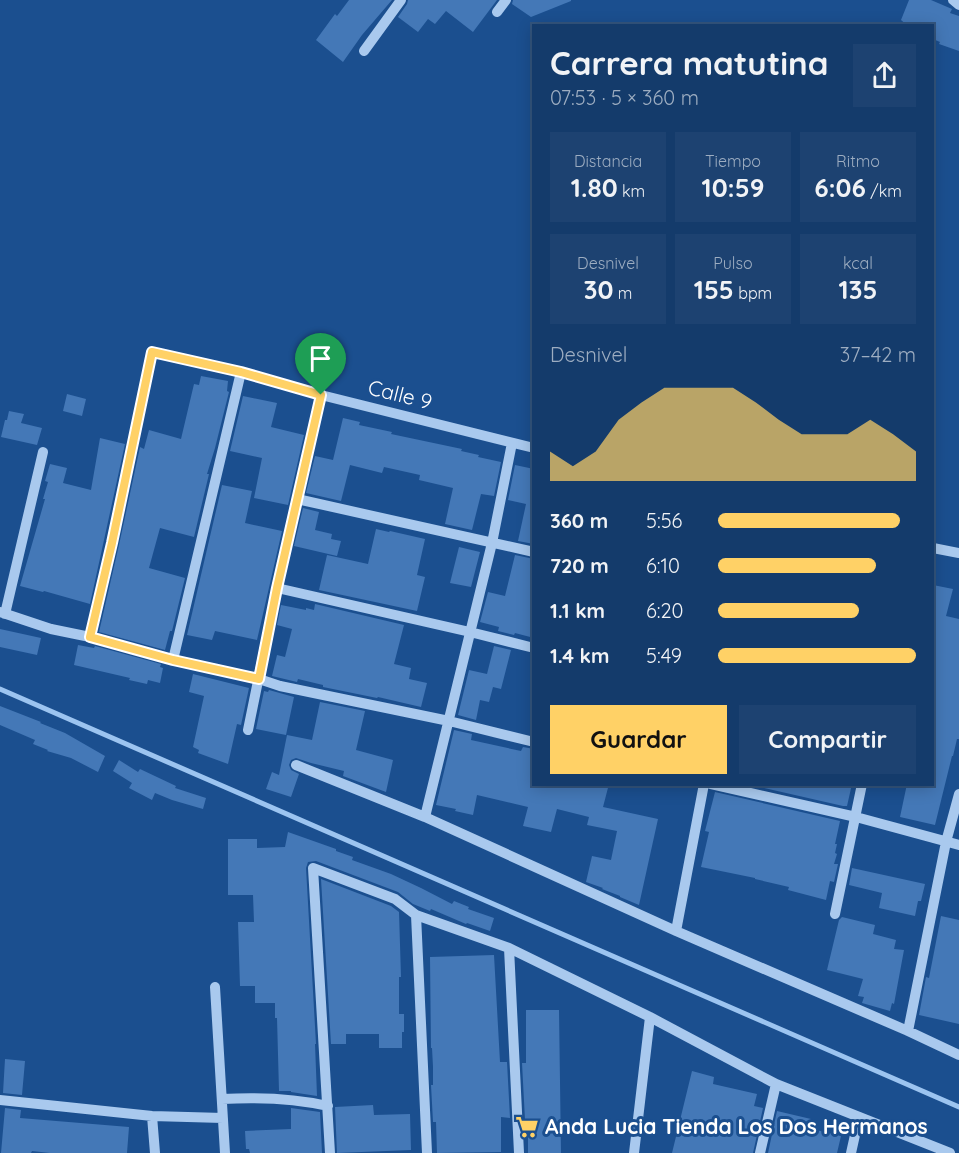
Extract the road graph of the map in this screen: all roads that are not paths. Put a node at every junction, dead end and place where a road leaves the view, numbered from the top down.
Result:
1 (401, 0) edge
2 (506, 0) edge
3 (953, 0) edge
4 (959, 5) edge
5 (497, 12) dead end
6 (364, 51) dead end
7 (241, 372) junction
8 (321, 395) junction
9 (512, 443) junction
10 (532, 448) edge
11 (43, 452) dead end
12 (297, 499) junction
13 (492, 543) junction
14 (934, 548) edge
15 (532, 552) edge
16 (959, 553) edge
17 (277, 588) junction
18 (2, 613) edge
19 (470, 632) junction
20 (90, 637) junction
21 (532, 648) edge
22 (173, 660) junction
23 (259, 679) junction
24 (449, 721) junction
25 (248, 730) dead end
26 (532, 742) edge
27 (296, 765) dead end
28 (704, 786) edge
29 (720, 786) edge
30 (862, 786) edge
31 (959, 794) edge
32 (425, 816) junction
33 (856, 817) junction
34 (946, 842) junction
35 (959, 845) edge
36 (835, 914) dead end
37 (416, 915) junction
38 (676, 931) junction
39 (509, 948) junction
40 (215, 987) dead end
41 (650, 1017) junction
42 (908, 1031) junction
43 (959, 1055) edge
44 (776, 1084) junction
45 (222, 1099) junction
46 (0, 1100) edge
47 (328, 1106) junction
48 (152, 1116) junction
49 (859, 1117) junction
50 (223, 1118) junction
51 (155, 1153) edge
52 (225, 1153) edge
53 (330, 1153) edge
54 (427, 1153) edge
55 (519, 1153) edge
56 (634, 1153) edge
57 (760, 1153) edge
58 (851, 1153) edge
59 (948, 1153) edge

1 - 6 street
2 - 5 street
3 - 4 street
7 - 8 street, Calle 9
7 - 20 street, Calle 9
7 - 22 street
8 - 9 street, Calle 9
8 - 12 street
9 - 10 street, Calle 9
9 - 13 street
11 - 18 street
12 - 13 street
12 - 17 street
13 - 15 street
13 - 19 street
14 - 16 street
17 - 19 street
17 - 23 street
18 - 20 street
19 - 21 street
19 - 24 street
20 - 22 street
22 - 23 street
23 - 24 street
23 - 25 street
24 - 26 street
24 - 32 street
27 - 32 street
28 - 38 street
29 - 33 street
30 - 33 street
31 - 34 street
32 - 38 street
33 - 34 street
33 - 36 street
34 - 35 street
34 - 42 street
37 - 39 street
37 - 47 street
37 - 54 street
38 - 42 street
39 - 41 street
39 - 55 street
40 - 45 street
41 - 44 street
41 - 56 street
42 - 43 street
44 - 49 street
44 - 57 street
45 - 47 street
45 - 50 street
46 - 48 street
47 - 53 street
48 - 50 street
48 - 51 street
49 - 58 street
49 - 59 street
50 - 52 street

